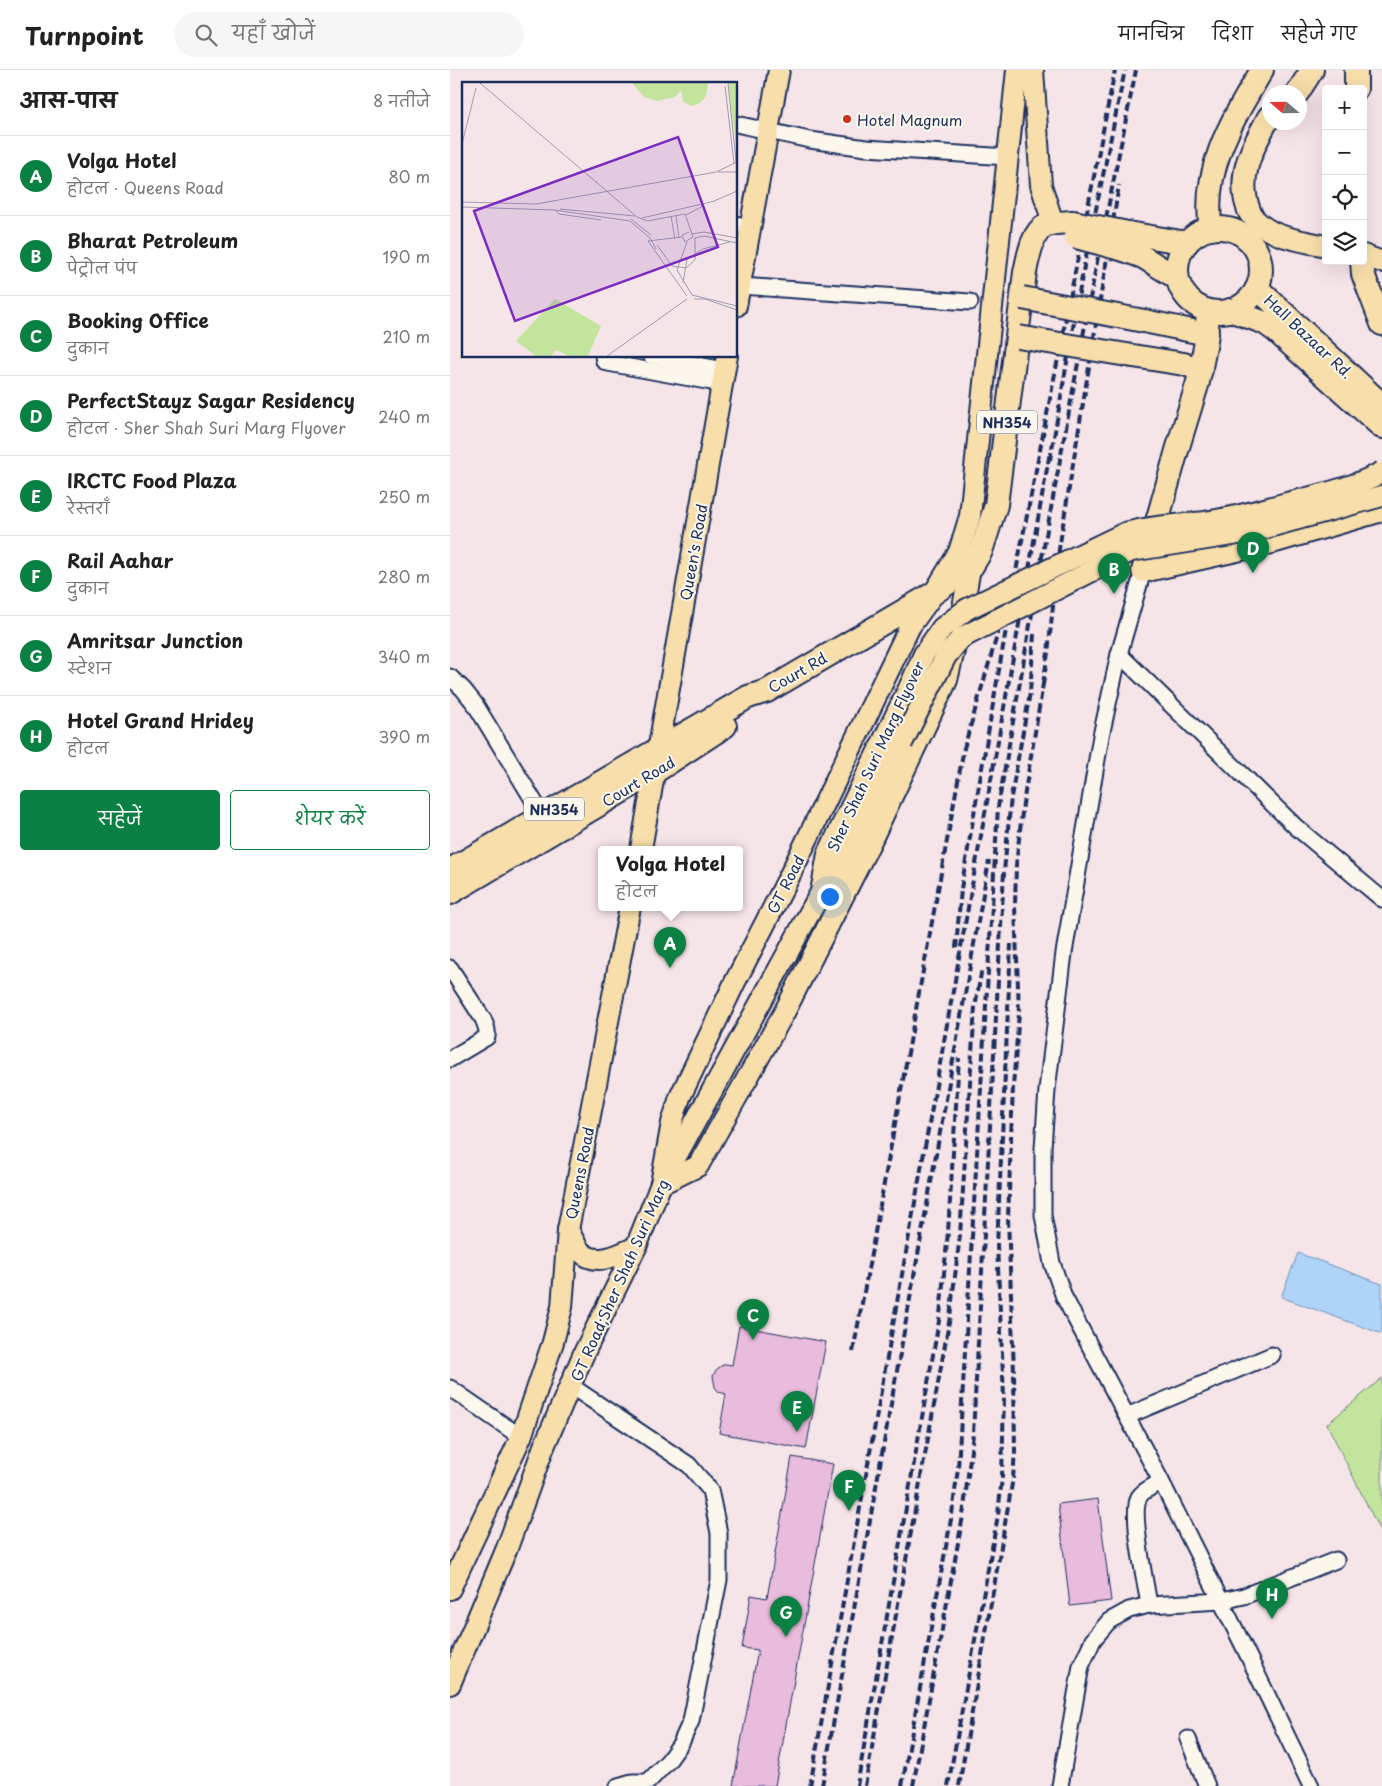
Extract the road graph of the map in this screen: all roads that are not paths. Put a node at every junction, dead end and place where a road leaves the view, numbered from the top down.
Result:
1 (780, 70) edge
2 (1017, 70) edge
3 (1033, 70) edge
4 (1262, 70) edge
5 (1275, 70) edge
6 (1297, 70) edge
7 (1312, 70) edge
8 (1356, 70) edge
9 (1288, 85) edge
10 (1302, 85) edge
11 (1356, 85) edge
12 (738, 124) edge
13 (1264, 130) edge
14 (1277, 130) edge
15 (768, 132) junction
16 (1008, 157) junction
17 (1209, 192) junction
18 (1250, 213) junction
19 (743, 226) edge
20 (1066, 227) junction
21 (1212, 229) junction
22 (1126, 242) junction
23 (1187, 242) junction
24 (1322, 245) edge
25 (1367, 256) edge
26 (1382, 262) edge
27 (740, 264) edge
28 (1363, 265) edge
29 (1177, 278) junction
30 (740, 286) junction
31 (1257, 288) junction
32 (738, 296) edge
33 (1022, 298) junction
34 (970, 302) dead end
35 (1230, 310) junction
36 (1208, 311) junction
37 (1382, 324) edge
38 (1206, 334) junction
39 (1018, 337) junction
40 (603, 358) edge
41 (662, 358) edge
42 (725, 370) edge
43 (1201, 370) junction
44 (1382, 405) edge
45 (1382, 427) edge
46 (1382, 472) edge
47 (1382, 496) edge
48 (1382, 510) edge
49 (971, 567) junction
50 (1143, 571) junction
51 (934, 593) junction
52 (1119, 654) junction
53 (450, 677) edge
54 (767, 691) junction
55 (659, 748) junction
56 (656, 771) junction
57 (543, 816) junction
58 (642, 846) edge
59 (450, 870) edge
60 (820, 892) junction
61 (450, 893) edge
62 (1381, 896) edge
63 (629, 911) edge
64 (450, 968) edge
65 (450, 1059) edge
66 (661, 1184) junction
67 (568, 1230) junction
68 (636, 1247) junction
69 (553, 1342) junction
70 (584, 1353) junction
71 (1272, 1355) dead end
72 (571, 1386) junction
73 (450, 1388) edge
74 (1127, 1416) junction
75 (521, 1437) junction
76 (1162, 1482) junction
77 (1336, 1560) dead end
78 (450, 1588) edge
79 (1222, 1601) junction
80 (1149, 1605) junction
81 (450, 1684) edge
82 (1188, 1739) dead end
83 (650, 1784) edge
84 (618, 1786) edge
85 (1060, 1786) edge
86 (1207, 1786) edge
87 (1311, 1786) edge

1 - 15 main road
2 - 16 main road, GT Road
3 - 20 main road
4 - 17 highway
5 - 17 highway
6 - 9 highway
7 - 10 highway
8 - 11 highway
12 - 15 street
13 - 18 highway
14 - 18 highway
15 - 16 street
15 - 19 main road
16 - 51 main road, GT Road
17 - 21 highway
18 - 24 main road
19 - 27 main road
20 - 22 highway, NH354, bridge
20 - 33 highway, NH354
21 - 23 highway
21 - 31 highway
22 - 23 highway, NH354
22 - 29 highway, NH354
23 - 29 highway
25 - 26 main road
27 - 30 main road
28 - 37 highway
29 - 36 highway, NH354
30 - 32 main road
30 - 34 street
31 - 35 highway
31 - 44 highway, Hall Bazaar Rd.
33 - 38 highway, bridge
33 - 39 highway, NH354
35 - 36 highway
35 - 45 highway, Hall Bazaar Rd.
36 - 38 highway
38 - 43 highway
39 - 43 highway, bridge
39 - 49 highway, NH354
40 - 42 street
41 - 42 street
42 - 55 main road, Queen's Road
43 - 50 highway
46 - 60 main road, Sher Shah Suri Marg Flyover, bridge
47 - 60 main road, Sher Shah Suri Marg Flyover, bridge
48 - 50 highway
49 - 51 highway, NH354
49 - 66 main road
50 - 52 street
51 - 54 highway, Court Rd / NH354
51 - 66 main road, GT Road
52 - 62 street
52 - 74 street
53 - 57 street
54 - 55 highway, Court Rd / NH354
54 - 56 highway, Court Road / NH354
55 - 56 main road
55 - 57 highway, Court Road / NH354
56 - 58 main road
56 - 61 highway, Court Road / NH354
57 - 59 highway, Court Road / NH354
60 - 66 main road, GT Road;Sher Shah Suri Marg
63 - 67 main road, Queens Road
64 - 65 street
66 - 68 main road, GT Road;Sher Shah Suri Marg
67 - 68 main road
67 - 69 main road, Queens Road
68 - 70 main road, GT Road;Sher Shah Suri Marg
69 - 70 main road
69 - 75 main road, Queens Road
70 - 72 main road, GT Road;Sher Shah Suri Marg
71 - 74 street
72 - 81 main road, GT Road;Sher Shah Suri Marg
72 - 83 street
73 - 75 street
74 - 76 street
75 - 78 main road
76 - 79 street
76 - 80 street
77 - 79 street
79 - 80 street
79 - 87 street
80 - 85 street
82 - 86 street
83 - 84 street

